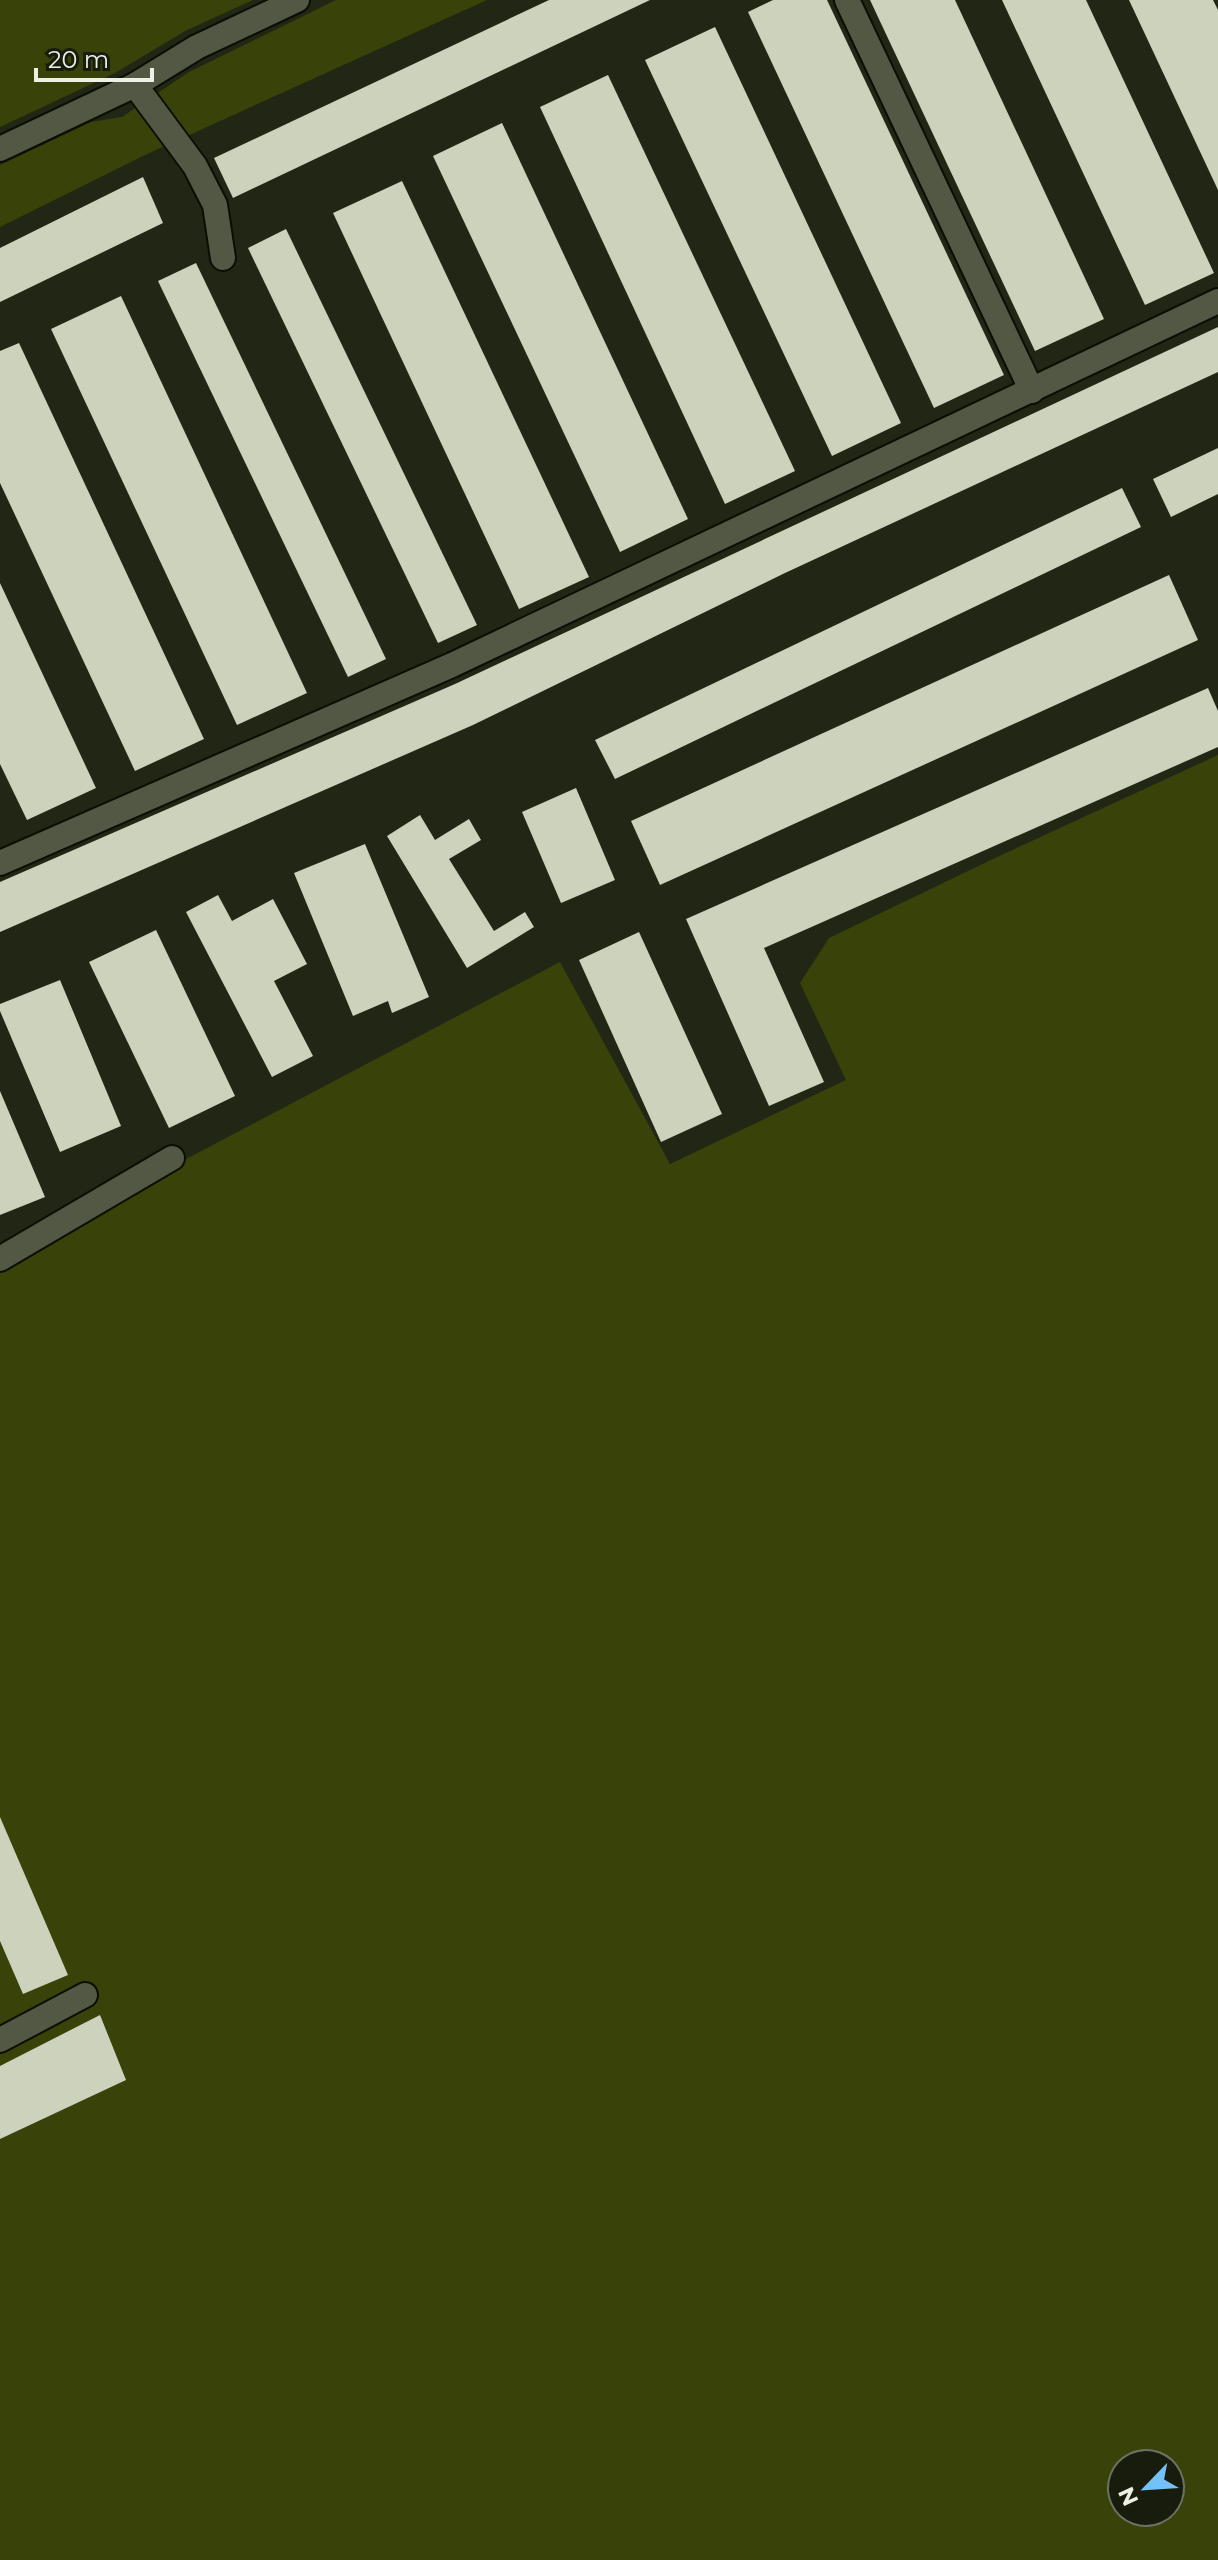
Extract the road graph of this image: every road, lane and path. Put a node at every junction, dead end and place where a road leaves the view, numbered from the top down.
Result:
1 (297, 0) edge
2 (847, 0) edge
3 (135, 85) junction
4 (0, 149) edge
5 (223, 258) dead end
6 (1218, 301) edge
7 (1032, 391) junction
8 (0, 863) edge
9 (172, 1158) dead end
10 (0, 1259) edge
11 (85, 1995) dead end
12 (2, 2034) edge

1 - 3 lane
2 - 7 lane
3 - 4 lane
3 - 5 lane
6 - 7 lane
7 - 8 lane
9 - 10 lane
11 - 12 lane

